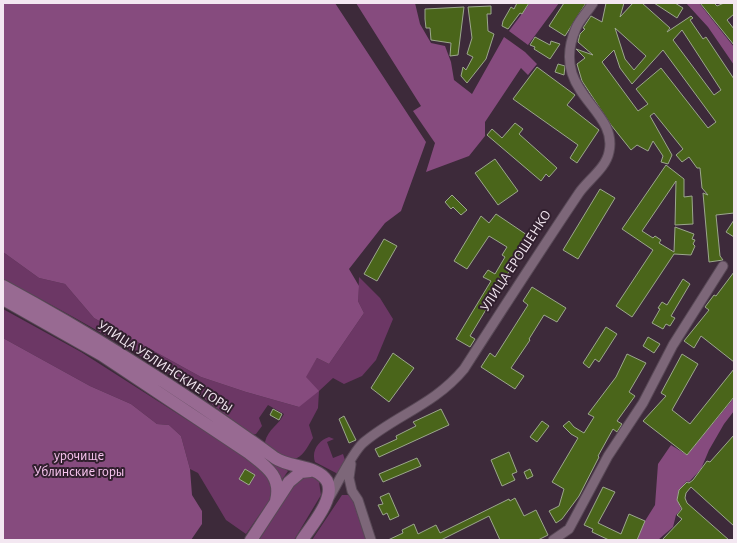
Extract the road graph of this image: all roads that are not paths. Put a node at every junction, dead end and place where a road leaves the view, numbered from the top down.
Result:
1 (593, 3) edge
2 (723, 266) dead end
3 (3, 286) edge
4 (3, 299) edge
5 (352, 459) junction
6 (316, 473) junction
7 (338, 482) junction
8 (352, 491) junction
9 (328, 498) junction
10 (276, 501) junction
11 (251, 540) edge
12 (302, 540) edge
13 (371, 540) edge
14 (553, 540) edge

1 - 5 street, УЛИЦА ЕРОШЕНКО
2 - 14 street
3 - 6 main road, УЛИЦА УБЛИНСКИЕ ГОРЫ
4 - 10 main road, УЛИЦА УБЛИНСКИЕ ГОРЫ
5 - 7 street, УЛИЦА ЕРОШЕНКО
5 - 8 street
6 - 7 street
6 - 9 main road
6 - 10 main road
7 - 8 street
7 - 9 street, УЛИЦА ЕРОШЕНКО
8 - 9 street
8 - 13 street
9 - 12 main road, УЛИЦА ЕРОШЕНКО
10 - 11 main road

